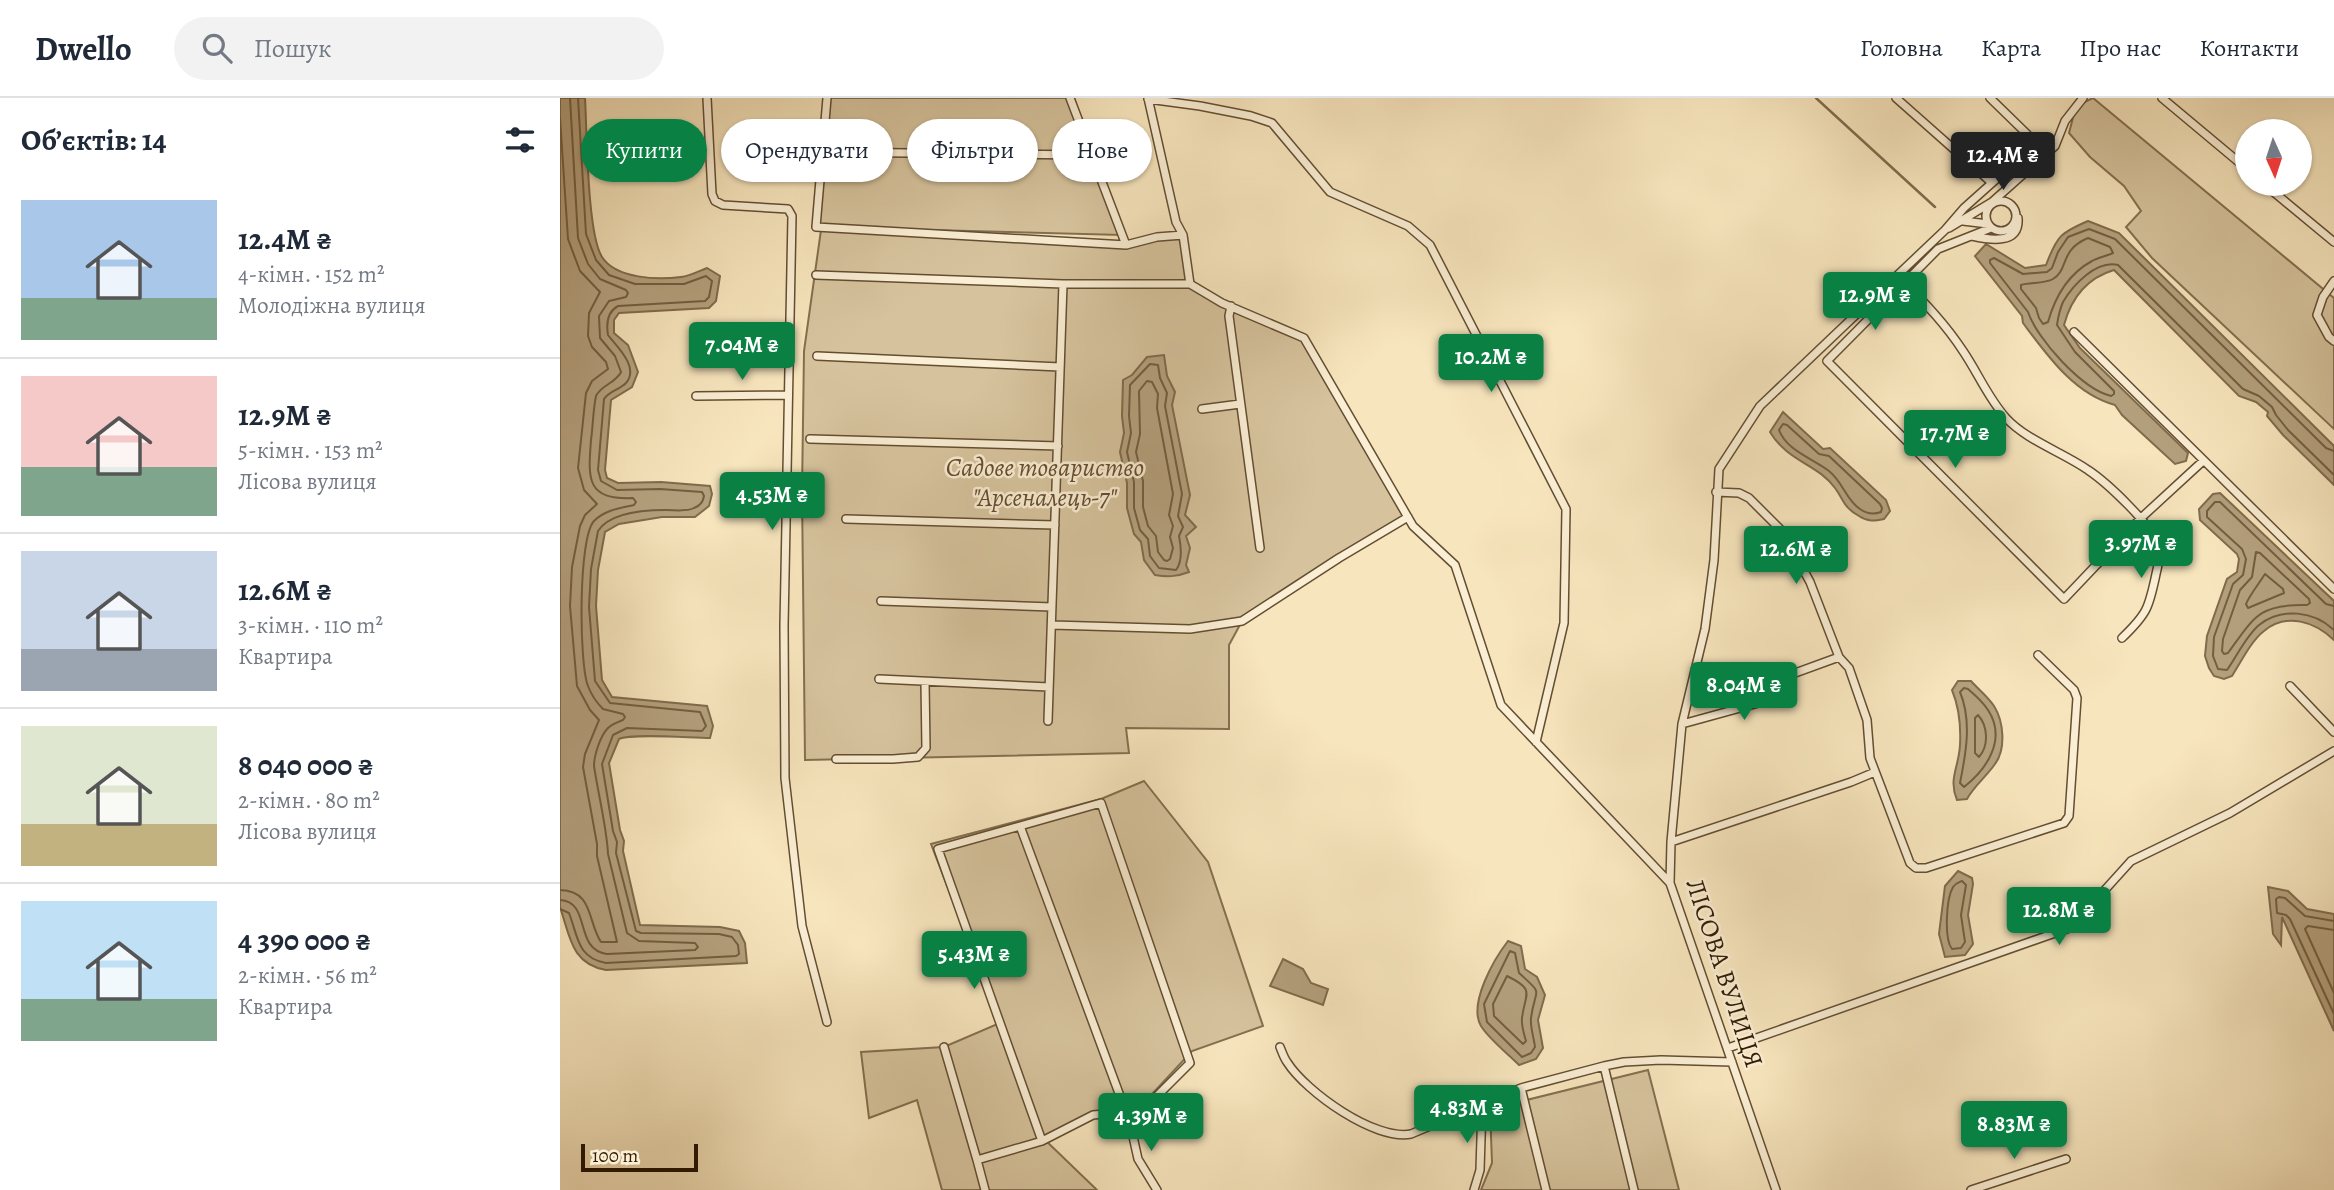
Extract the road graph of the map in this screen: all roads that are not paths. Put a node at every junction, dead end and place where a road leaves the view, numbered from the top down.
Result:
1 (707, 98) edge
2 (827, 98) edge
3 (1070, 98) edge
4 (1896, 98) edge
5 (1990, 98) edge
6 (2083, 98) edge
7 (2162, 98) edge
8 (1148, 99) edge
9 (825, 119) edge
10 (1078, 119) edge
11 (893, 153) edge
12 (1052, 155) edge
13 (2235, 159) edge
14 (820, 182) edge
15 (1102, 182) edge
16 (1992, 183) junction
17 (2278, 196) edge
18 (1992, 202) junction
19 (2016, 213) junction
20 (1963, 220) junction
21 (1989, 226) junction
22 (1945, 230) junction
23 (1183, 235) junction
24 (1971, 236) junction
25 (2334, 242) edge
26 (1126, 245) junction
27 (817, 275) dead end
28 (2334, 281) edge
29 (1904, 282) junction
30 (1063, 284) junction
31 (1190, 284) junction
32 (1231, 306) junction
33 (2074, 332) dead end
34 (2334, 341) edge
35 (817, 356) dead end
36 (1060, 367) junction
37 (788, 395) junction
38 (696, 396) dead end
39 (1240, 404) junction
40 (1202, 409) dead end
41 (810, 439) dead end
42 (1058, 446) junction
43 (2203, 461) junction
44 (1716, 492) junction
45 (1408, 517) junction
46 (2141, 518) junction
47 (846, 519) dead end
48 (1055, 525) junction
49 (1259, 548) dead end
50 (2334, 589) edge
51 (881, 601) dead end
52 (1052, 607) junction
53 (1052, 625) junction
54 (2122, 638) dead end
55 (2038, 655) dead end
56 (1839, 657) junction
57 (879, 679) dead end
58 (925, 682) junction
59 (2290, 686) dead end
60 (1049, 687) junction
61 (1048, 721) dead end
62 (1682, 724) junction
63 (2334, 732) edge
64 (1536, 742) junction
65 (2334, 751) edge
66 (836, 759) dead end
67 (1875, 772) junction
68 (1020, 826) junction
69 (1671, 842) junction
70 (1670, 883) junction
71 (827, 1021) dead end
72 (944, 1046) dead end
73 (1280, 1048) dead end
74 (1728, 1048) junction
75 (1732, 1062) junction
76 (1604, 1066) junction
77 (1521, 1088) junction
78 (1482, 1106) junction
79 (1130, 1123) junction
80 (1042, 1141) junction
81 (2066, 1159) dead end
82 (977, 1160) junction
83 (985, 1190) edge
84 (1157, 1190) edge
85 (1474, 1190) edge
86 (1546, 1190) edge
87 (1634, 1190) edge
88 (1776, 1190) edge
89 (1971, 1190) edge

1 - 37 street
2 - 9 street
3 - 10 street
4 - 16 street
5 - 16 street
6 - 18 street
7 - 13 street
8 - 23 street
8 - 64 street
11 - 12 street
14 - 26 street
15 - 26 street
16 - 22 street
17 - 25 street
18 - 19 street
18 - 20 street
18 - 21 street
19 - 21 street
19 - 24 street
20 - 21 street
20 - 22 street
21 - 24 street
22 - 44 street, ЛІСОВА ВУЛИЦЯ
23 - 26 street
23 - 31 street
24 - 29 street
27 - 30 street
28 - 34 street
29 - 46 street
29 - 46 street
30 - 31 street
30 - 36 street
31 - 32 street
32 - 39 street
32 - 45 street
33 - 43 street
35 - 36 street
36 - 42 street
37 - 38 street
37 - 71 street
39 - 40 street
39 - 49 street
41 - 42 street
42 - 48 street
43 - 46 street
43 - 50 street
44 - 56 street
44 - 62 street, ЛІСОВА ВУЛИЦЯ
45 - 53 street
45 - 64 street
46 - 54 street
47 - 48 street
48 - 52 street
51 - 52 street
52 - 53 street
53 - 60 street
55 - 67 street
56 - 62 street
56 - 67 street
57 - 58 street
58 - 60 street
58 - 66 street
59 - 63 street
60 - 61 street
62 - 69 street, ЛІСОВА ВУЛИЦЯ
64 - 70 street
65 - 74 street
67 - 69 street
68 - 79 street
68 - 79 street
68 - 80 street
69 - 70 street, ЛІСОВА ВУЛИЦЯ
70 - 74 street, ЛІСОВА ВУЛИЦЯ
72 - 82 street
73 - 78 street
74 - 75 street, ЛІСОВА ВУЛИЦЯ
75 - 76 street
75 - 88 street, ЛІСОВА ВУЛИЦЯ
76 - 77 street
76 - 87 street
77 - 78 street
77 - 86 street
78 - 85 street
79 - 80 street
79 - 84 street
80 - 82 street
81 - 89 street
82 - 83 street

